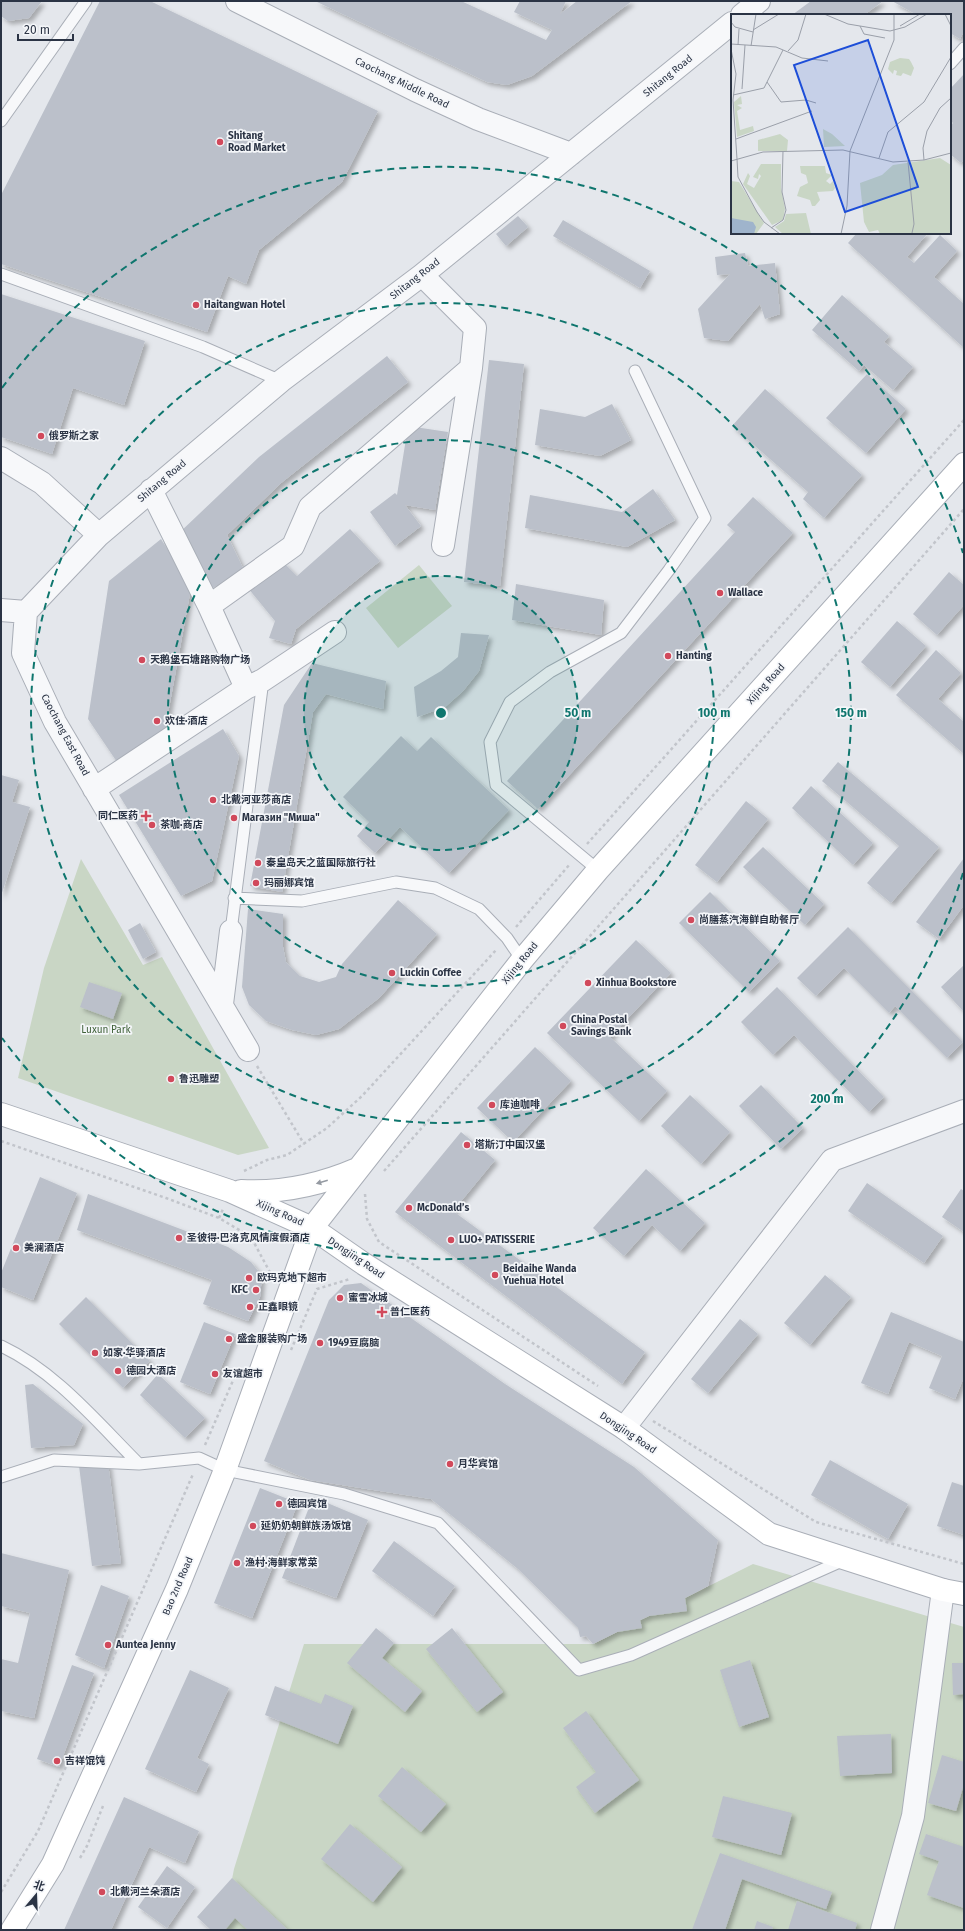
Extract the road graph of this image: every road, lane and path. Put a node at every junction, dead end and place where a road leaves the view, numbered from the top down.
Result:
1 (86, 1) edge
2 (237, 1) edge
3 (759, 1) edge
4 (743, 14) edge
5 (731, 24) edge
6 (964, 48) edge
7 (951, 63) edge
8 (1, 121) edge
9 (571, 154) junction
10 (1, 274) edge
11 (422, 275) junction
12 (471, 368) junction
13 (636, 371) dead end
14 (281, 381) junction
15 (964, 420) edge
16 (1, 458) edge
17 (964, 464) edge
18 (151, 490) junction
19 (964, 509) edge
20 (99, 535) junction
21 (443, 545) dead end
22 (209, 606) junction
23 (1, 610) edge
24 (26, 612) junction
25 (335, 632) dead end
26 (254, 684) junction
27 (94, 789) junction
28 (579, 854) junction
29 (598, 870) junction
30 (234, 898) junction
31 (231, 931) joint
32 (507, 938) junction
33 (522, 960) junction
34 (222, 1004) junction
35 (248, 1050) joint
36 (964, 1111) edge
37 (1, 1114) edge
38 (304, 1144) junction
39 (358, 1169) junction
40 (242, 1171) dead end
41 (380, 1176) dead end
42 (369, 1188) dead end
43 (230, 1191) junction
44 (312, 1228) junction
45 (1, 1346) edge
46 (604, 1390) dead end
47 (637, 1411) junction
48 (624, 1428) junction
49 (139, 1464) junction
50 (225, 1470) junction
51 (1, 1477) edge
52 (846, 1559) junction
53 (964, 1564) edge
54 (943, 1590) junction
55 (964, 1594) edge
56 (12, 1930) edge
57 (882, 1930) edge

1 - 8 lane
2 - 9 street, Caochang Middle Road
3 - 4 street
5 - 9 street, Shitang Road
6 - 7 lane
9 - 11 street, Shitang Road
10 - 14 lane
11 - 12 street
11 - 14 street, Shitang Road
12 - 21 street
12 - 22 street
13 - 28 lane
14 - 18 street, Shitang Road
15 - 28 path
16 - 20 street
17 - 29 main road, Xijing Road
18 - 20 street, Shitang Road
18 - 22 street
19 - 41 path
20 - 24 street
22 - 26 street
23 - 24 street
24 - 27 street, Caochang East Road
25 - 26 street
26 - 27 street
26 - 30 lane
27 - 34 street, Caochang East Road
28 - 29 lane
28 - 32 path
29 - 33 main road, Xijing Road
30 - 31 lane
30 - 32 lane
31 - 34 street
32 - 33 lane
32 - 38 path
33 - 39 main road, Xijing Road
34 - 35 street, Caochang East Road
35 - 38 path
36 - 47 street
37 - 43 main road, Xijing Road
38 - 40 path
39 -> 43 main road
39 - 44 main road, Xijing Road
42 - 46 path
43 - 44 main road, Xijing Road
44 - 48 main road, Dongjing Road
44 - 50 main road, Bao 2nd Road
45 - 49 lane
47 - 48 street
47 - 53 path
48 - 52 main road, Dongjing Road
49 - 50 lane
49 - 51 lane
50 - 52 lane
50 - 56 main road, Bao 2nd Road
52 - 54 main road, Dongjing Road
54 - 55 main road, Dongjing Road
54 - 57 street

